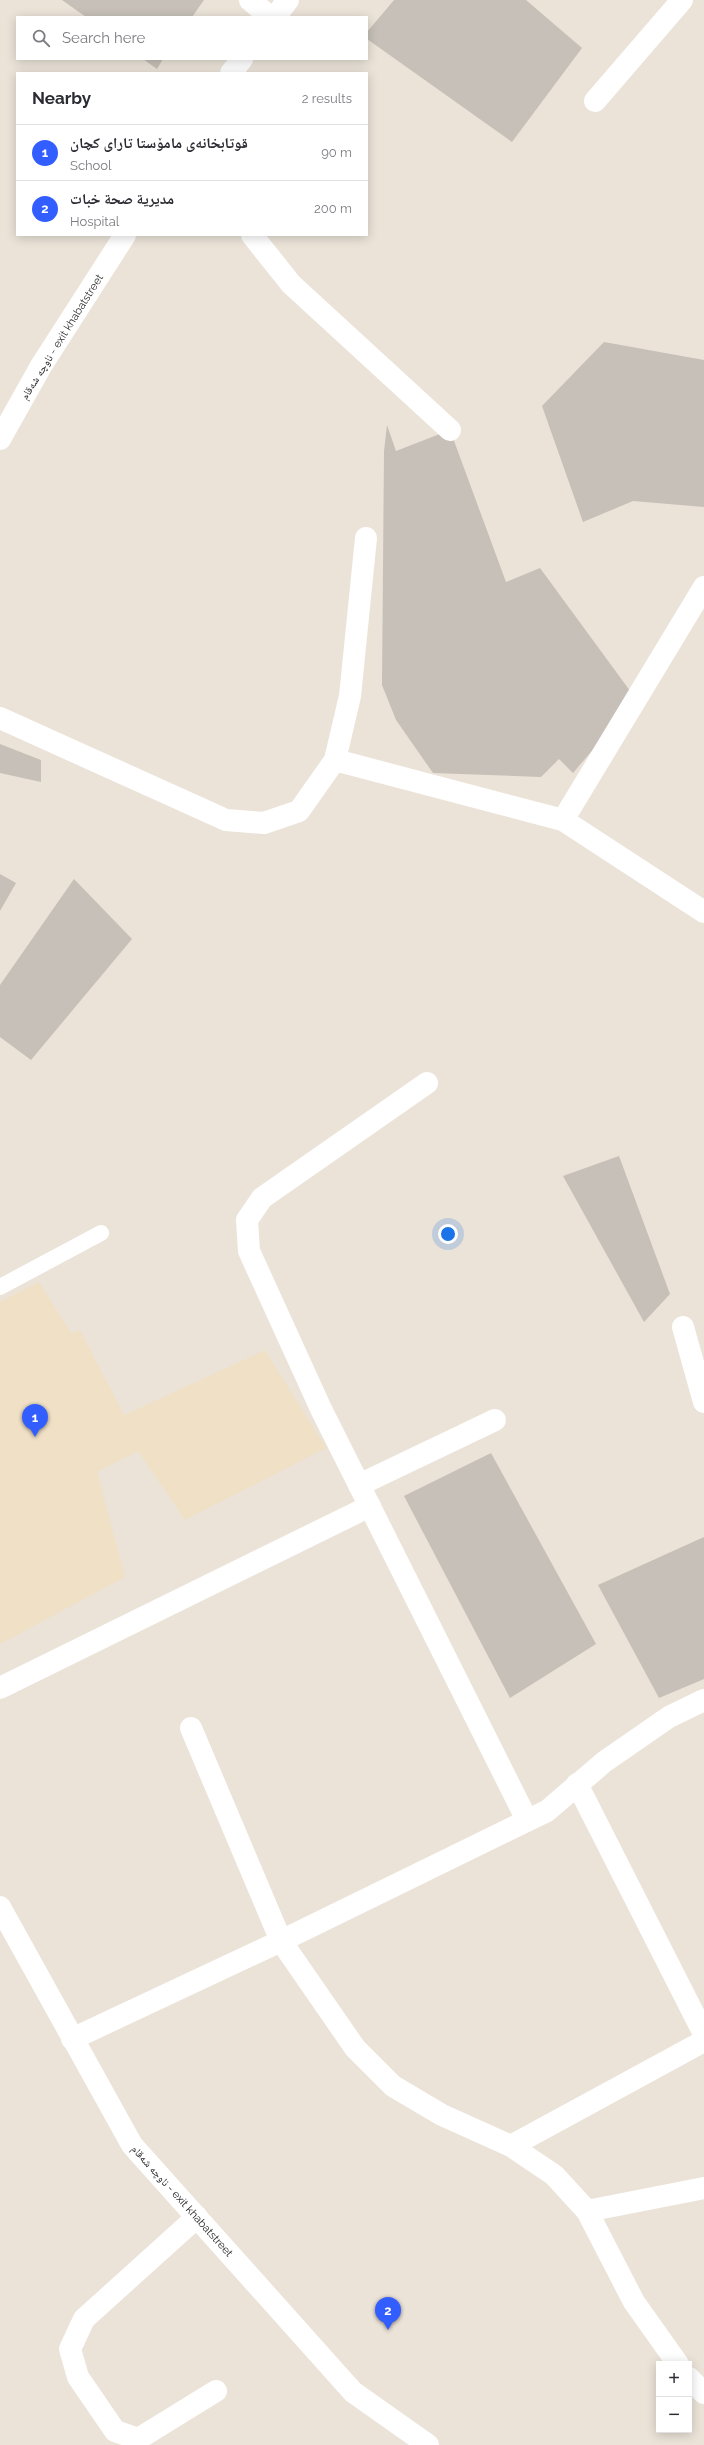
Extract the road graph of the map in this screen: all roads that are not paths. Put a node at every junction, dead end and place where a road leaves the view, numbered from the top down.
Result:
1 (250, 0) edge
2 (288, 0) edge
3 (682, 0) edge
4 (269, 16) edge
5 (276, 16) edge
6 (241, 60) edge
7 (232, 72) edge
8 (595, 101) dead end
9 (124, 236) edge
10 (253, 236) edge
11 (450, 430) dead end
12 (0, 439) edge
13 (366, 538) dead end
14 (704, 587) edge
15 (0, 718) edge
16 (335, 760) junction
17 (563, 820) junction
18 (704, 912) edge
19 (427, 1083) dead end
20 (101, 1233) dead end
21 (0, 1287) edge
22 (683, 1327) dead end
23 (704, 1402) edge
24 (494, 1420) dead end
25 (359, 1485) junction
26 (370, 1506) junction
27 (0, 1688) edge
28 (704, 1700) edge
29 (191, 1728) dead end
30 (577, 1784) junction
31 (528, 1820) junction
32 (0, 1907) edge
33 (282, 1941) junction
34 (704, 2034) edge
35 (72, 2039) junction
36 (704, 2041) edge
37 (512, 2146) junction
38 (704, 2188) edge
39 (587, 2211) junction
40 (197, 2217) junction
41 (676, 2361) edge
42 (692, 2381) edge
43 (216, 2391) dead end
44 (704, 2393) edge
45 (428, 2445) edge

1 - 4 street
2 - 5 street
3 - 8 street
6 - 7 street
9 - 12 street, ناوچە شەقام - exit khabatstreet
10 - 11 street
13 - 16 street
14 - 17 street
15 - 16 street
16 - 17 street
17 - 18 street
19 - 25 street
20 - 21 lane
22 - 23 street
24 - 25 street
25 - 26 street
26 - 27 street
26 - 31 street
28 - 30 street
29 - 33 street
30 - 31 street
30 - 34 street
31 - 33 street
32 - 35 street, ناوچە شەقام - exit khabatstreet
33 - 35 street
33 - 37 street
35 - 40 street, ناوچە شەقام - exit khabatstreet
36 - 37 street
37 - 39 street
38 - 39 street
39 - 41 street
40 - 43 street
40 - 45 street, ناوچە شەقام - exit khabatstreet
42 - 44 street

